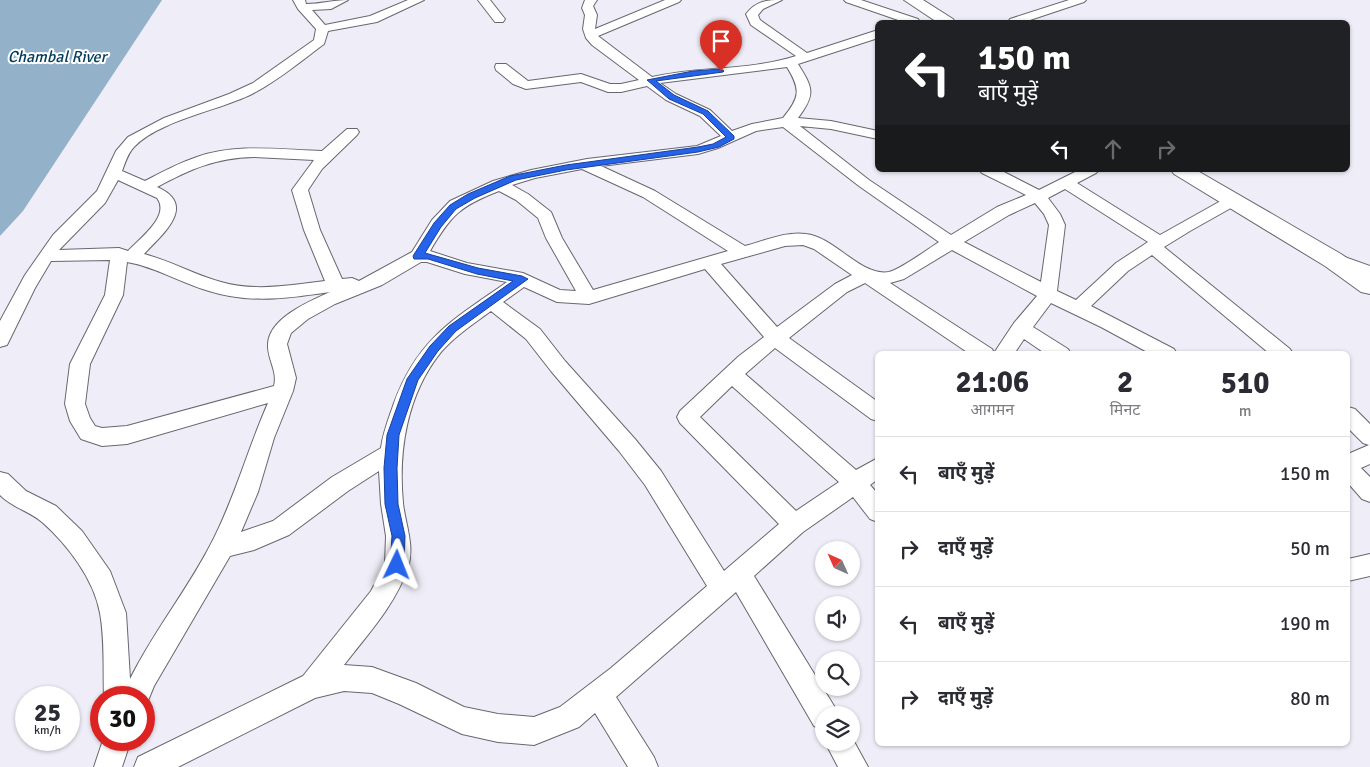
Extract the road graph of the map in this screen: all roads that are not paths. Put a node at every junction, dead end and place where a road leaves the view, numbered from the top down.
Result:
1 (342, 0) edge
2 (418, 0) edge
3 (484, 0) edge
4 (591, 0) edge
5 (675, 0) edge
6 (776, 0) edge
7 (850, 0) edge
8 (912, 0) edge
9 (1080, 0) edge
10 (301, 4) edge
11 (882, 10) junction
12 (499, 19) dead end
13 (909, 20) edge
14 (944, 20) edge
15 (1020, 20) edge
16 (875, 26) edge
17 (590, 34) junction
18 (321, 35) junction
19 (875, 35) edge
20 (806, 58) junction
21 (791, 62) junction
22 (501, 67) dead end
23 (650, 80) junction
24 (787, 123) junction
25 (352, 132) dead end
26 (875, 134) edge
27 (731, 138) junction
28 (326, 156) junction
29 (587, 165) junction
30 (991, 172) edge
31 (1085, 172) edge
32 (1184, 172) edge
33 (115, 173) junction
34 (1066, 183) junction
35 (498, 184) junction
36 (145, 186) junction
37 (1038, 195) junction
38 (1232, 201) junction
39 (950, 242) junction
40 (1157, 244) junction
41 (744, 253) junction
42 (46, 256) junction
43 (126, 256) junction
44 (418, 256) junction
45 (1333, 260) junction
46 (709, 262) junction
47 (1370, 272) edge
48 (866, 275) junction
49 (522, 279) junction
50 (376, 281) junction
51 (336, 285) junction
52 (1370, 286) edge
53 (1048, 294) junction
54 (590, 298) junction
55 (491, 302) junction
56 (1078, 308) junction
57 (1021, 328) junction
58 (776, 339) junction
59 (0, 340) edge
60 (980, 351) edge
61 (1005, 351) edge
62 (1056, 351) edge
63 (1161, 351) edge
64 (1280, 351) edge
65 (732, 374) junction
66 (283, 391) junction
67 (875, 411) edge
68 (1350, 417) edge
69 (1370, 437) edge
70 (392, 452) junction
71 (1370, 454) edge
72 (1350, 463) edge
73 (875, 470) edge
74 (1350, 471) edge
75 (0, 481) edge
76 (856, 483) junction
77 (1370, 492) edge
78 (875, 508) edge
79 (795, 525) junction
80 (222, 547) junction
81 (1370, 565) edge
82 (1350, 570) edge
83 (730, 581) junction
84 (312, 685) junction
85 (117, 686) edge
86 (141, 686) edge
87 (599, 694) junction
88 (817, 706) edge
89 (113, 751) edge
90 (844, 751) edge
91 (108, 767) edge
92 (148, 767) edge
93 (644, 767) edge
94 (854, 767) edge

1 - 10 street
2 - 18 street
3 - 12 street
4 - 17 street
5 - 17 street
6 - 20 street
7 - 11 street
8 - 14 street
9 - 15 street
10 - 18 street
11 - 13 street
11 - 16 street
17 - 23 street
18 - 33 street
19 - 20 street
20 - 21 street
21 - 23 street
21 - 24 street
22 - 23 street
23 - 27 street
24 - 26 street
24 - 27 street
24 - 39 street
25 - 28 street
27 - 29 street
28 - 36 street
28 - 51 street
29 - 35 street
29 - 41 street
30 - 37 street
31 - 34 street
32 - 38 street
33 - 36 street
33 - 42 street
34 - 37 street
34 - 40 street
35 - 44 street
35 - 54 street
36 - 43 street
37 - 39 street
37 - 53 street
38 - 40 street
38 - 45 street
39 - 48 street
39 - 53 street
40 - 56 street
40 - 64 street
41 - 46 street
41 - 48 street
42 - 43 street
42 - 59 street
43 - 51 street
43 - 66 street
44 - 49 street
44 - 50 street
45 - 47 street
45 - 52 street
46 - 54 street
46 - 58 street
48 - 58 street
48 - 60 street
49 - 54 street
49 - 55 street
50 - 51 street
50 - 66 street
53 - 56 street
53 - 57 street
55 - 70 street
55 - 83 street
56 - 63 street
57 - 61 street
57 - 62 street
58 - 65 street
58 - 67 street
65 - 76 street
65 - 79 street
66 - 80 street
68 - 69 street
70 - 80 street
70 - 84 street
71 - 72 street
73 - 76 street
74 - 77 street
75 - 85 street
76 - 78 street
76 - 79 street
79 - 83 street
80 - 86 street
81 - 82 street
83 - 87 street
83 - 88 street
84 - 87 street
84 - 92 street
87 - 93 street
89 - 91 street
90 - 94 street

